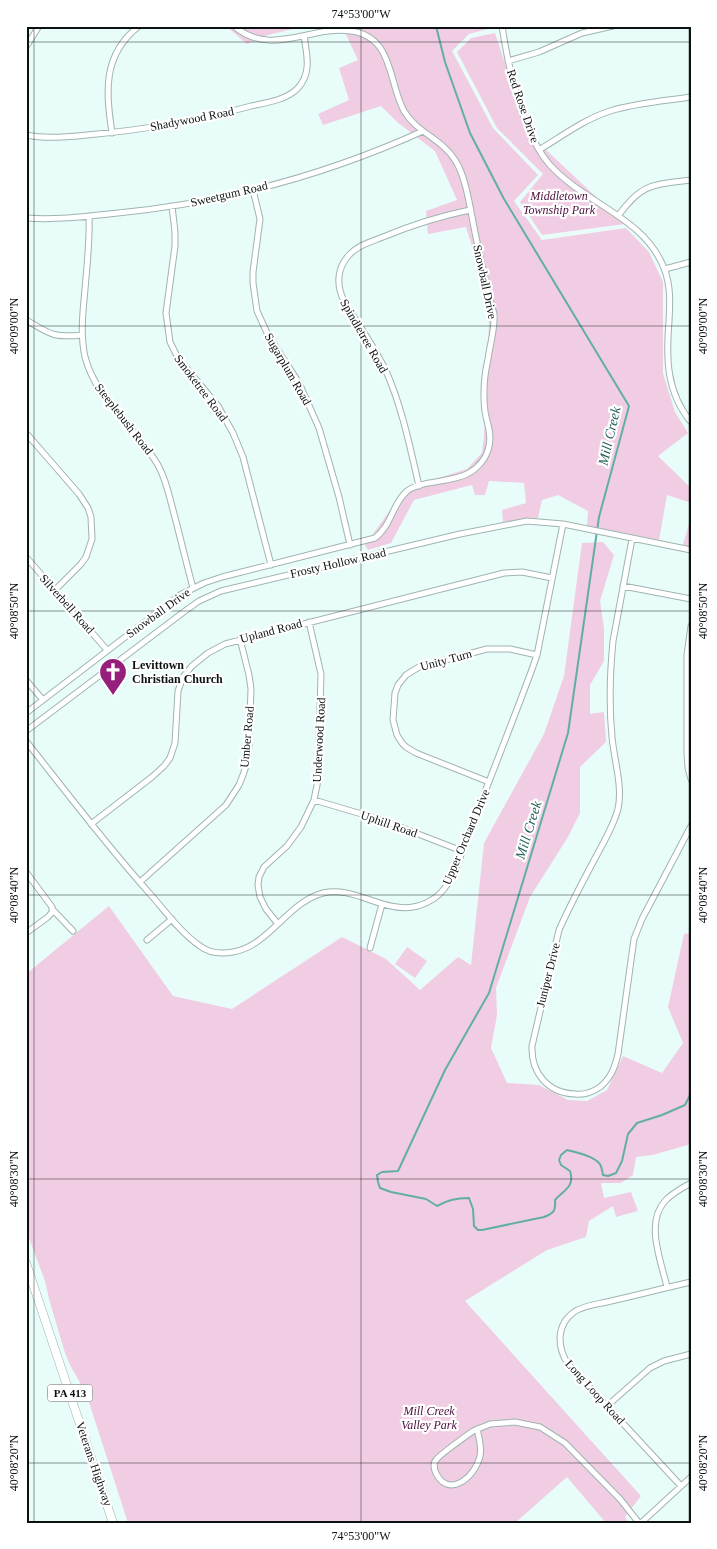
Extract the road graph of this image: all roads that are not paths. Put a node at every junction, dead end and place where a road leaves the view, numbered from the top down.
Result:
1 (39, 26) edge
2 (139, 26) edge
3 (234, 26) edge
4 (502, 26) edge
5 (613, 26) edge
6 (590, 28) edge
7 (304, 36) junction
8 (26, 47) edge
9 (508, 61) junction
10 (691, 97) edge
11 (423, 131) junction
12 (112, 133) junction
13 (26, 135) edge
14 (539, 150) junction
15 (691, 180) edge
16 (253, 190) junction
17 (172, 206) junction
18 (470, 210) junction
19 (89, 216) junction
20 (618, 216) junction
21 (26, 218) edge
22 (691, 262) edge
23 (665, 269) junction
24 (26, 320) edge
25 (82, 335) junction
26 (691, 422) edge
27 (26, 434) edge
28 (419, 486) junction
29 (562, 524) junction
30 (632, 539) junction
31 (350, 545) junction
32 (691, 550) edge
33 (26, 557) edge
34 (271, 565) junction
35 (552, 578) junction
36 (623, 586) junction
37 (193, 588) junction
38 (55, 590) junction
39 (691, 600) edge
40 (309, 622) junction
41 (691, 626) edge
42 (240, 639) junction
43 (107, 650) junction
44 (537, 655) junction
45 (26, 680) edge
46 (43, 700) junction
47 (26, 713) edge
48 (26, 731) edge
49 (26, 741) edge
50 (691, 779) edge
51 (489, 782) junction
52 (314, 800) junction
53 (91, 824) junction
54 (691, 826) edge
55 (462, 851) junction
56 (26, 872) edge
57 (140, 882) junction
58 (382, 904) junction
59 (52, 909) junction
60 (172, 919) junction
61 (278, 924) junction
62 (74, 931) dead end
63 (26, 933) edge
64 (147, 940) dead end
65 (370, 948) dead end
66 (691, 1183) edge
67 (26, 1263) edge
68 (691, 1282) edge
69 (667, 1287) junction
70 (691, 1354) edge
71 (607, 1406) junction
72 (477, 1429) junction
73 (691, 1477) edge
74 (681, 1486) junction
75 (114, 1523) edge
76 (640, 1523) edge

1 - 8 street
2 - 12 street
3 - 7 street, Snowball Drive
4 - 9 street, Red Rose Drive
5 - 6 street
6 - 9 street
7 - 11 street, Snowball Drive
7 - 12 street, Shadywood Road
9 - 14 street, Red Rose Drive
10 - 14 street
11 - 16 street, Sweetgum Road
11 - 18 street, Snowball Drive
12 - 13 street, Shadywood Road
14 - 20 street, Red Rose Drive
15 - 20 street
16 - 17 street, Sweetgum Road
16 - 31 street, Sugarplum Road
17 - 19 street, Sweetgum Road
17 - 34 street, Smoketree Road
18 - 28 street, Snowball Drive
18 - 28 street, Spindletree Road
19 - 21 street, Sweetgum Road
19 - 25 street, Steeplebush Road
20 - 23 street, Red Rose Drive
22 - 23 street
23 - 26 street, Red Rose Drive
24 - 25 street
25 - 37 street, Steeplebush Road
27 - 38 street
28 - 31 street, Snowball Drive
29 - 30 street, Frosty Hollow Road
29 - 35 street, Upper Orchard Drive
29 - 48 street, Frosty Hollow Road
30 - 32 street, Frosty Hollow Road
30 - 36 street, Juniper Drive
31 - 34 street, Snowball Drive
33 - 38 street, Silverbell Road
34 - 37 street, Snowball Drive
35 - 40 street, Upland Road
35 - 44 street, Upper Orchard Drive
36 - 39 street
36 - 54 street, Juniper Drive
37 - 43 street, Snowball Drive
38 - 43 street, Silverbell Road
40 - 42 street, Upland Road
40 - 52 street, Underwood Road
41 - 50 street
42 - 53 street, Upland Road
42 - 57 street, Umber Road
43 - 46 street, Snowball Drive
44 - 51 street, Upper Orchard Drive
44 - 51 street, Unity Turn
45 - 46 street
46 - 47 street, Snowball Drive
49 - 53 street, Upper Orchard Drive
51 - 55 street, Upper Orchard Drive
52 - 55 street, Uphill Road
52 - 61 street, Underwood Road
53 - 57 street, Upper Orchard Drive
55 - 58 street, Upper Orchard Drive
56 - 59 street
57 - 60 street, Upper Orchard Drive
58 - 61 street, Upper Orchard Drive
58 - 65 street
59 - 62 street
59 - 63 street
60 - 61 street, Upper Orchard Drive
60 - 64 street
66 - 69 street
67 - 75 main road, Veterans Highway / PA 413
68 - 69 street, Long Loop Road
69 - 71 street, Long Loop Road
70 - 71 street
71 - 74 street, Long Loop Road
72 - 72 street
72 - 76 street
73 - 74 street
74 - 76 street

